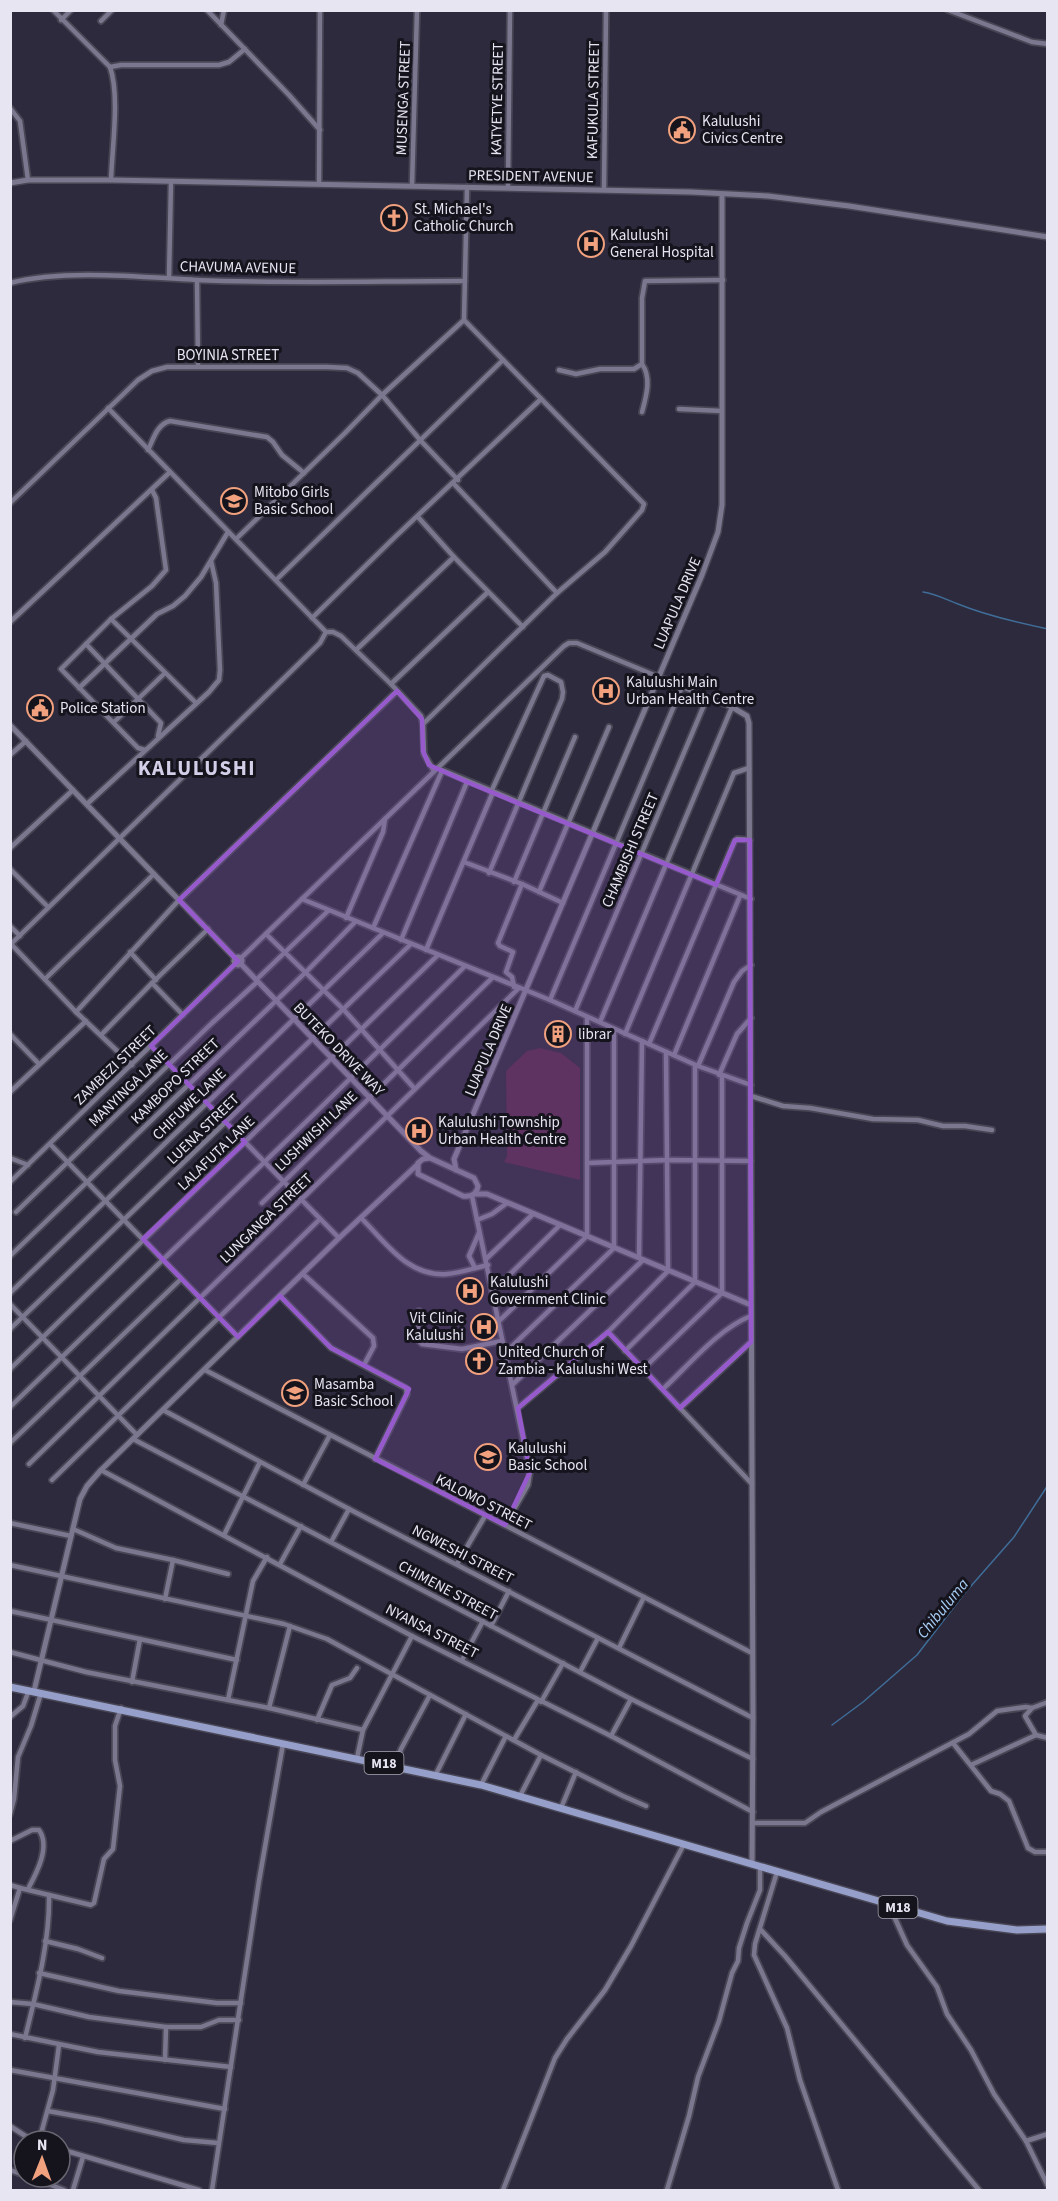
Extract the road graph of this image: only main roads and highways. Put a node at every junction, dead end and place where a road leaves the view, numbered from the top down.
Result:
1 (10, 1687) edge
2 (1047, 1929) edge

1 - 2 main road, M18

